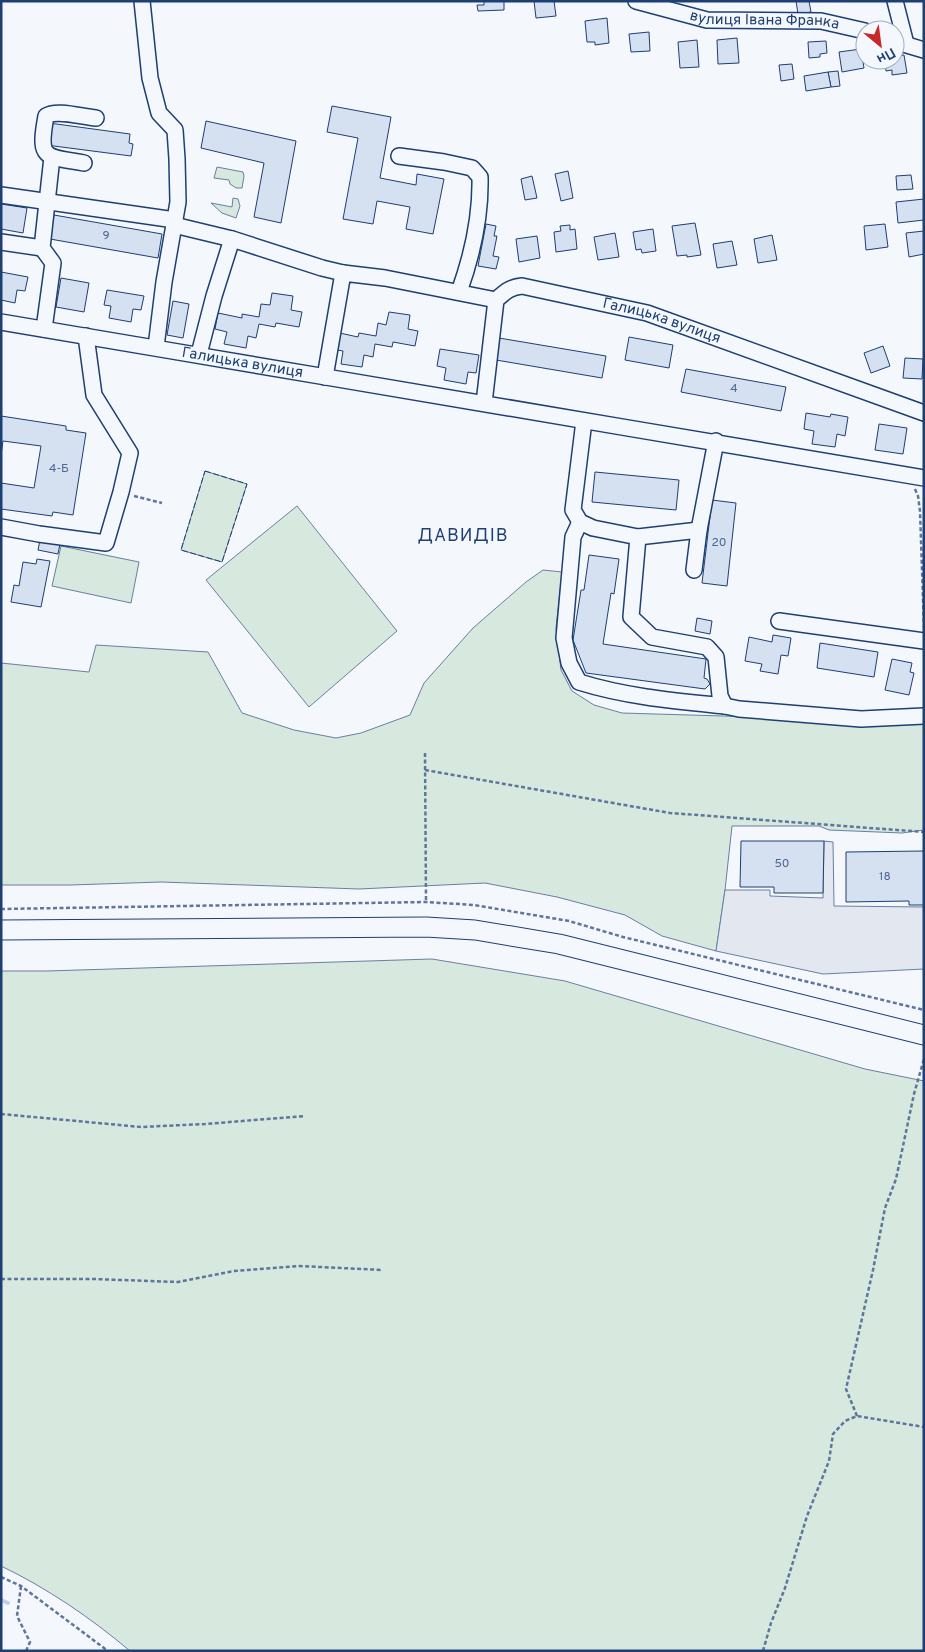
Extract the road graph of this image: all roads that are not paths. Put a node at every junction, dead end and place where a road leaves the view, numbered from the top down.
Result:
1 (142, 1) edge
2 (636, 1) edge
3 (895, 1) edge
4 (897, 20) edge
5 (855, 29) edge
6 (905, 44) edge
7 (924, 50) edge
8 (96, 118) dead end
9 (399, 156) dead end
10 (52, 157) junction
11 (84, 163) dead end
12 (1, 195) edge
13 (47, 202) junction
14 (174, 222) junction
15 (232, 239) junction
16 (1, 242) edge
17 (42, 248) junction
18 (343, 273) junction
19 (459, 292) junction
20 (496, 300) junction
21 (1, 322) edge
22 (44, 329) junction
23 (86, 336) junction
24 (156, 347) junction
25 (199, 354) junction
26 (325, 377) junction
27 (484, 403) junction
28 (924, 413) edge
29 (584, 421) junction
30 (716, 441) junction
31 (919, 483) edge
32 (580, 522) junction
33 (1, 528) edge
34 (699, 530) junction
35 (638, 537) junction
36 (694, 570) dead end
37 (779, 621) dead end
38 (924, 641) edge
39 (725, 706) junction
40 (924, 716) edge
41 (1, 930) edge
42 (924, 1035) edge

1 - 14 street
2 - 5 street, вулиця Івана Франка
3 - 4 street
6 - 7 street
8 - 10 street
9 - 19 street
10 - 11 street
10 - 13 street
12 - 13 street
13 - 14 street
13 - 17 street
14 - 15 street
14 - 24 street
15 - 18 street
15 - 25 street
16 - 17 street
17 - 22 street
18 - 19 street
18 - 26 street
19 - 20 street
20 - 27 street
20 - 28 street, Галицька вулиця
21 - 22 street, Галицька вулиця
22 - 23 street, Галицька вулиця
23 - 24 street, Галицька вулиця
23 - 33 street
24 - 25 street, Галицька вулиця
25 - 26 street, Галицька вулиця
26 - 27 street, Галицька вулиця
27 - 29 street, Галицька вулиця
29 - 30 street, Галицька вулиця
29 - 32 street
30 - 31 street, Галицька вулиця
30 - 34 street
32 - 35 street
32 - 39 street
34 - 35 street
34 - 36 street
35 - 39 street
37 - 38 street
39 - 40 street
41 - 42 main road

